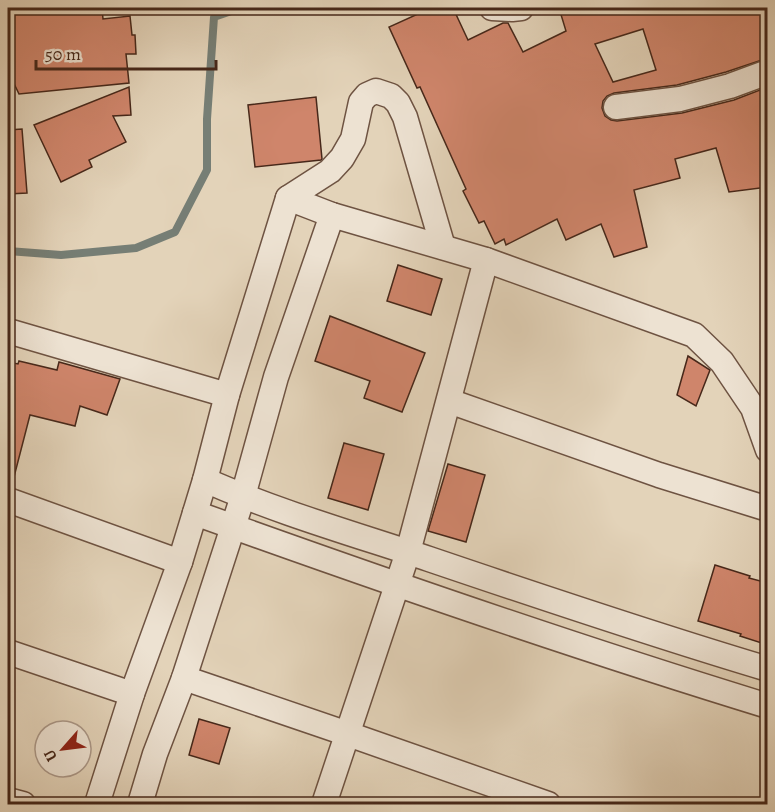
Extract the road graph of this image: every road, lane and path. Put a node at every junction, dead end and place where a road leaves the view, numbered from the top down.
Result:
1 (492, 8) edge
2 (521, 8) edge
3 (768, 72) edge
4 (616, 108) dead end
5 (288, 198) junction
6 (332, 215) junction
7 (443, 247) junction
8 (486, 260) junction
9 (8, 331) edge
10 (226, 395) junction
11 (449, 401) junction
12 (768, 450) edge
13 (205, 480) junction
14 (243, 496) junction
15 (8, 500) edge
16 (768, 509) edge
17 (195, 513) junction
18 (233, 527) junction
19 (408, 552) junction
20 (180, 562) junction
21 (397, 585) junction
22 (550, 600) junction
23 (540, 633) junction
24 (8, 652) edge
25 (768, 669) edge
26 (184, 678) junction
27 (132, 694) junction
28 (768, 706) edge
29 (348, 734) junction
30 (8, 800) edge
31 (23, 804) edge
32 (98, 804) edge
33 (140, 804) edge
34 (324, 804) edge
35 (548, 804) edge

1 - 2 street
3 - 4 street
5 - 6 street
5 - 7 street
5 - 10 street
6 - 7 street
6 - 14 street
7 - 8 street
8 - 11 street
8 - 12 street
9 - 10 street
10 - 13 street
11 - 16 street
11 - 19 street
13 - 14 street
13 - 17 street
14 - 18 street
14 - 19 street
15 - 20 street
17 - 18 street
17 - 20 street
18 - 21 street
18 - 26 street
19 - 21 street
19 - 22 street
20 - 27 street
21 - 23 street
21 - 29 street
22 - 23 street
22 - 25 street
23 - 28 street
24 - 27 street
26 - 29 street
26 - 33 street
27 - 32 street
29 - 34 street
29 - 35 street
30 - 31 street

